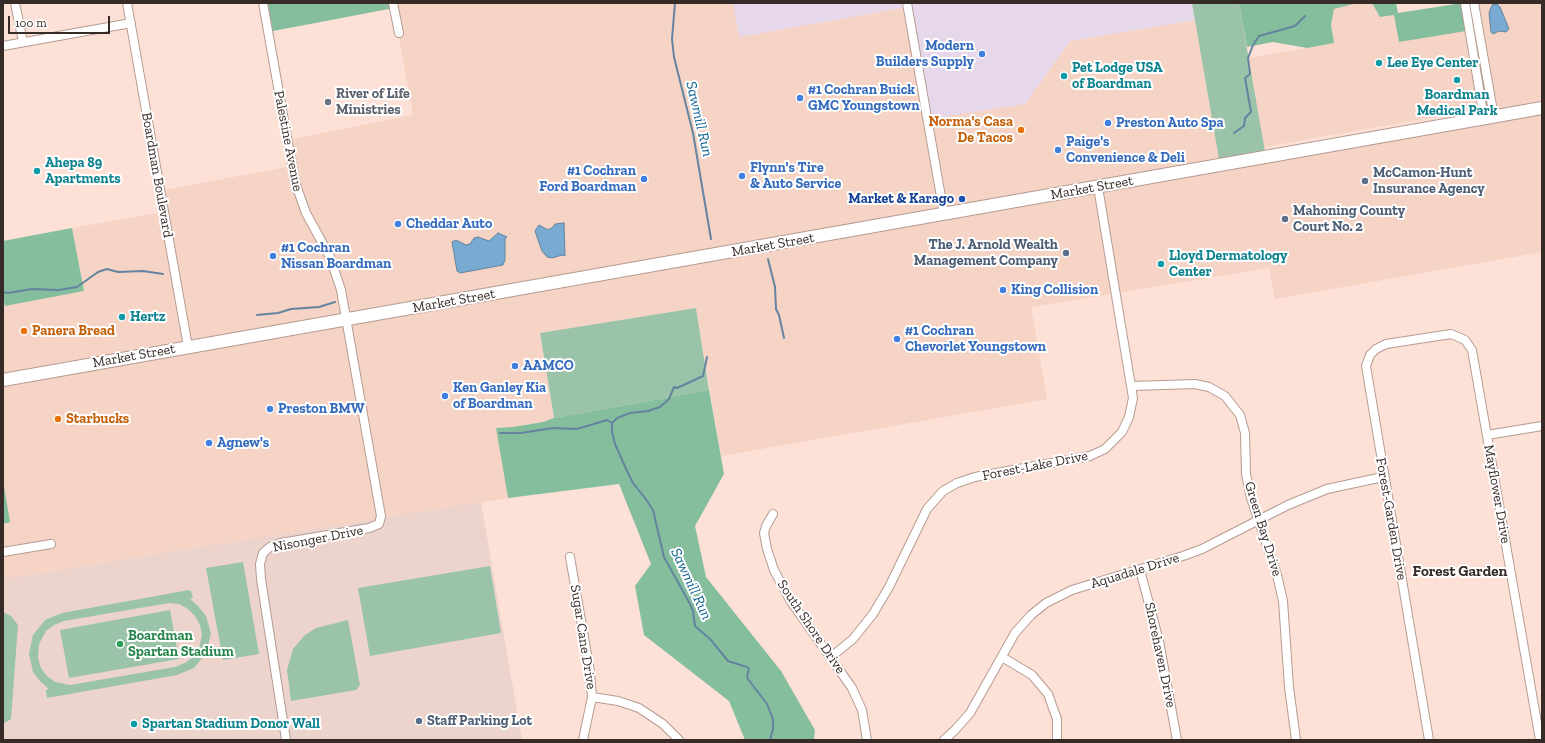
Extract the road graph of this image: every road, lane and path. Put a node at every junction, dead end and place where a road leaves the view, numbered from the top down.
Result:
1 (15, 3) edge
2 (127, 3) edge
3 (263, 3) edge
4 (393, 3) edge
5 (907, 3) edge
6 (1465, 3) edge
7 (1474, 3) edge
8 (131, 23) junction
9 (399, 33) dead end
10 (22, 42) junction
11 (3, 46) edge
12 (1481, 49) junction
13 (1472, 51) junction
14 (1542, 108) edge
15 (1489, 118) junction
16 (1098, 187) junction
17 (944, 214) junction
18 (346, 319) junction
19 (1423, 337) joint
20 (188, 347) junction
21 (3, 380) edge
22 (1132, 386) junction
23 (1542, 426) edge
24 (1487, 435) junction
25 (1384, 477) junction
26 (772, 514) dead end
27 (1258, 521) junction
28 (51, 544) dead end
29 (3, 552) edge
30 (570, 557) dead end
31 (1140, 570) junction
32 (831, 657) junction
33 (1002, 657) junction
34 (592, 697) junction
35 (286, 740) edge
36 (583, 740) edge
37 (679, 740) edge
38 (867, 740) edge
39 (944, 740) edge
40 (1057, 740) edge
41 (1177, 740) edge
42 (1296, 740) edge
43 (1428, 740) edge
44 (1540, 740) edge

1 - 10 street
2 - 8 street, Boardman Boulevard
3 - 18 street, Palestine Avenue
4 - 9 street
5 - 17 street
6 - 13 street
7 - 12 street
8 - 10 street
8 - 20 street, Boardman Boulevard
10 - 11 street
12 - 13 street
12 - 15 street
13 - 15 street
14 - 15 main road, Market Street
15 - 16 main road, Market Street
16 - 17 main road, Market Street
16 - 22 street, Forest-Lake Drive
17 - 18 main road, Market Street
18 - 20 main road, Market Street
18 - 35 street, Nisonger Drive
19 - 24 street, Mayflower Drive
19 - 25 street, Forest-Garden Drive
20 - 21 main road, Market Street
22 - 27 street, Green Bay Drive
22 - 32 street, Forest-Lake Drive
23 - 24 street
24 - 44 street, Mayflower Drive
25 - 27 street, Aquadale Drive
25 - 43 street, Forest-Garden Drive
26 - 32 street, South Shore Drive
27 - 31 street, Aquadale Drive
27 - 42 street, Green Bay Drive
28 - 29 street
30 - 34 street, Sugar Cane Drive
31 - 33 street, Aquadale Drive
31 - 41 street, Shorehaven Drive
32 - 38 street, South Shore Drive
33 - 39 street, Aquadale Drive
33 - 40 street
34 - 36 street, Sugar Cane Drive
34 - 37 street

